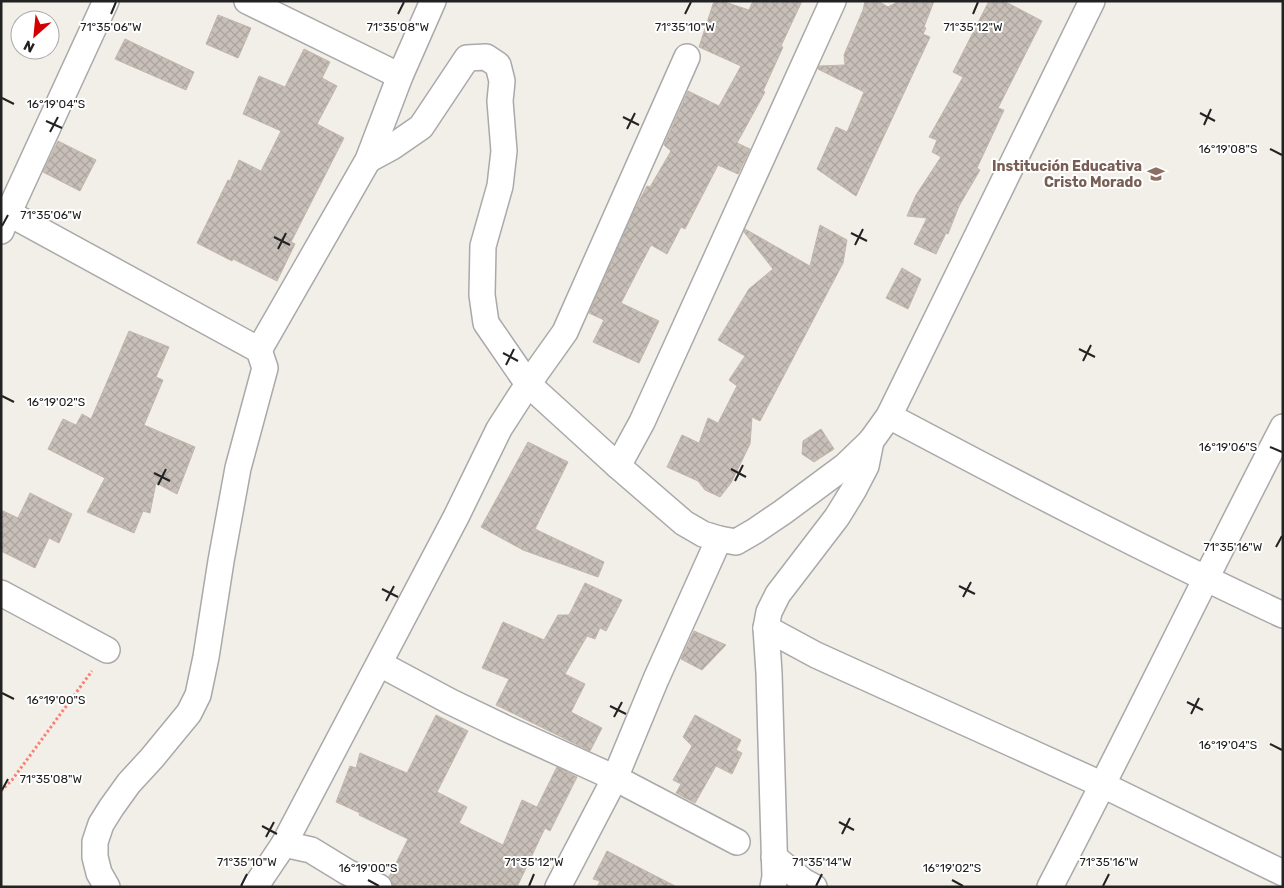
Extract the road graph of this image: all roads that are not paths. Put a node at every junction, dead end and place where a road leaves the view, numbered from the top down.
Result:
1 (106, 1) edge
2 (247, 1) edge
3 (433, 1) edge
4 (833, 1) edge
5 (1092, 1) edge
6 (687, 57) dead end
7 (400, 76) junction
8 (368, 160) junction
9 (4, 218) edge
10 (259, 350) junction
11 (528, 384) junction
12 (889, 416) junction
13 (1283, 427) edge
14 (871, 441) junction
15 (618, 466) junction
16 (719, 539) junction
17 (1205, 579) junction
18 (1, 593) edge
19 (1283, 615) edge
20 (766, 628) junction
21 (107, 650) road end
22 (380, 664) junction
23 (615, 778) junction
24 (1103, 785) junction
25 (737, 842) dead end
26 (284, 844) junction
27 (774, 857) junction
28 (1283, 873) edge
29 (107, 887) edge
30 (255, 887) edge
31 (379, 887) edge
32 (558, 887) edge
33 (773, 887) edge
34 (814, 887) edge
35 (1050, 887) edge

1 - 9 street
2 - 7 street
3 - 7 street
4 - 15 street
5 - 12 street
6 - 11 street
7 - 8 street
8 - 10 street
8 - 11 street
9 - 10 street
10 - 29 street
11 - 15 street
11 - 22 street
12 - 14 street
12 - 17 street
13 - 17 street
14 - 16 street
14 - 20 street
15 - 16 street
16 - 23 street
17 - 19 street
17 - 24 street
18 - 21 street
20 - 24 street
20 - 27 street
22 - 23 street
22 - 26 street
23 - 25 street
23 - 32 street
24 - 28 street
24 - 35 street
26 - 30 street
26 - 31 street
27 - 33 street
27 - 34 street

